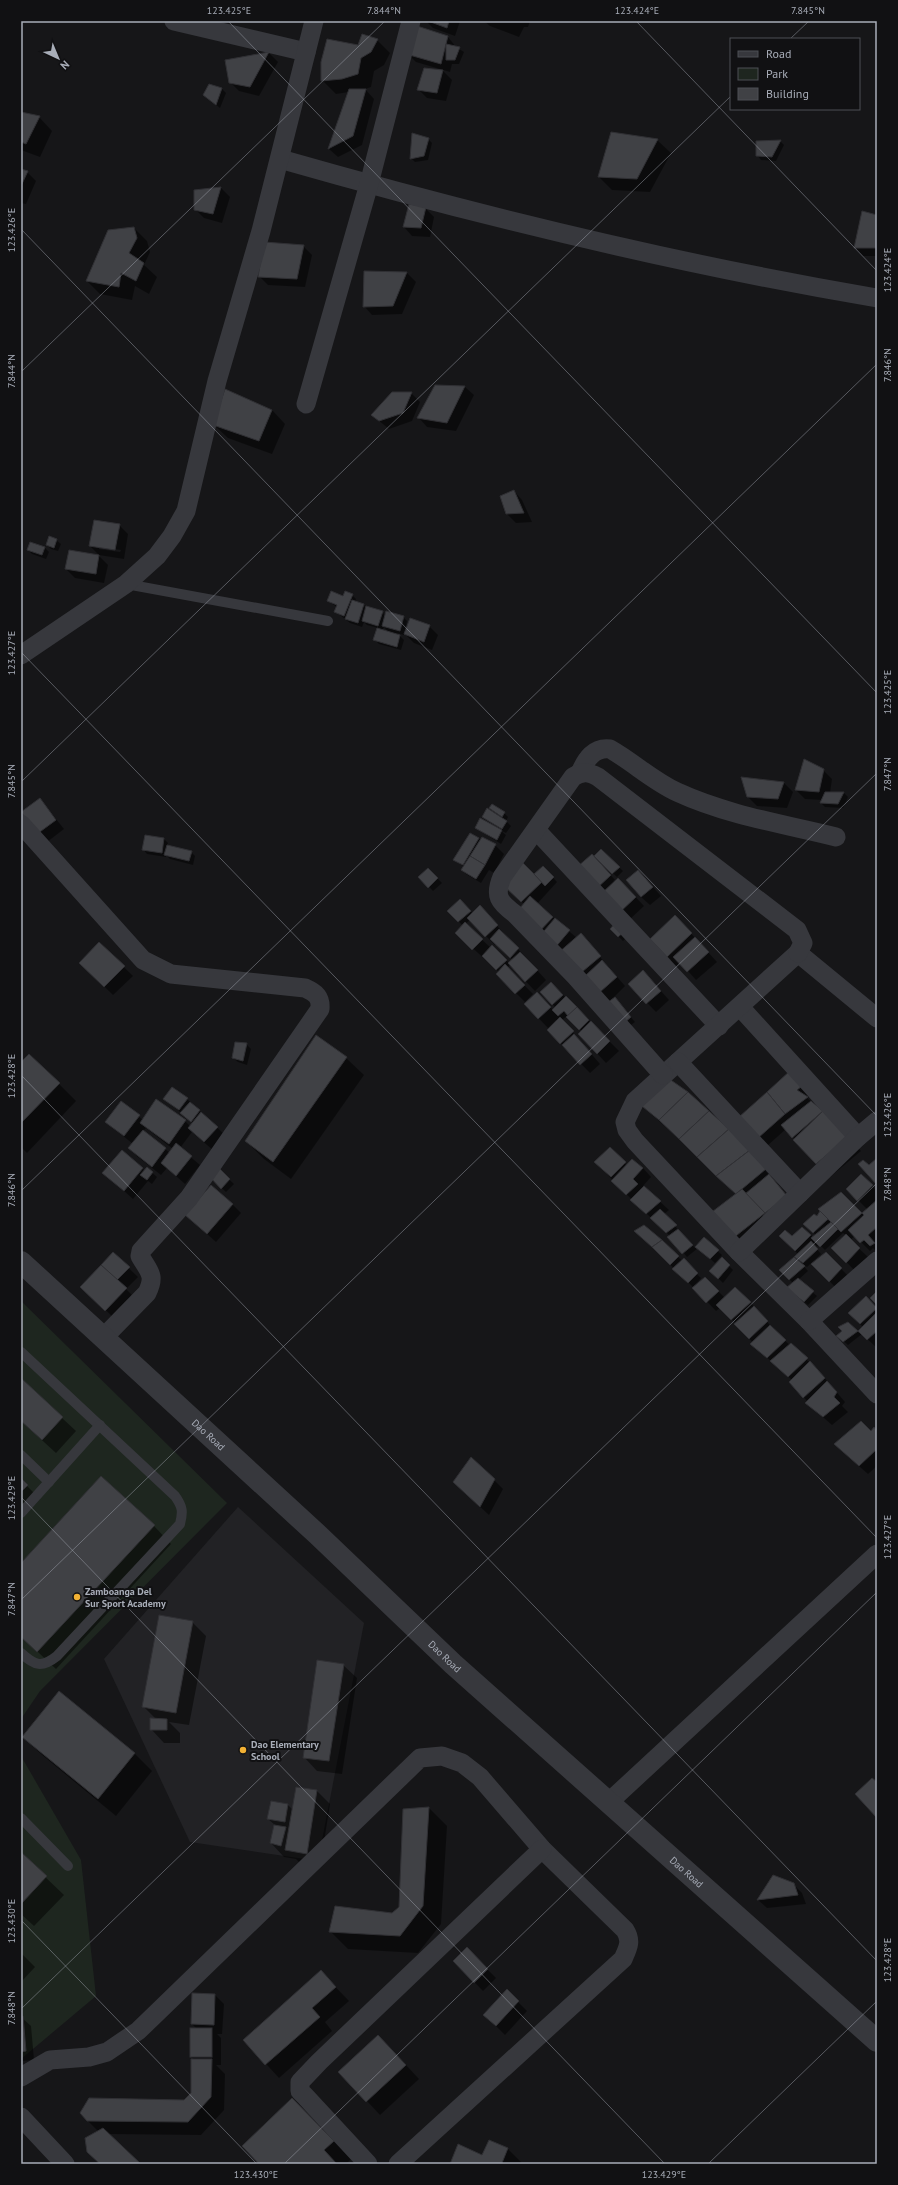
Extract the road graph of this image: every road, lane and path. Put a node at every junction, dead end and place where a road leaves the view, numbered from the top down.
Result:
1 (174, 21) edge
2 (314, 21) edge
3 (411, 21) edge
4 (306, 52) junction
5 (280, 158) junction
6 (369, 184) junction
7 (877, 298) edge
8 (306, 404) dead end
9 (126, 584) junction
10 (328, 621) dead end
11 (21, 655) edge
12 (580, 773) junction
13 (21, 824) edge
14 (536, 831) junction
15 (836, 837) dead end
16 (798, 953) junction
17 (740, 1007) junction
18 (877, 1018) edge
19 (719, 1026) junction
20 (678, 1062) junction
21 (663, 1075) junction
22 (877, 1121) edge
23 (858, 1136) junction
24 (800, 1193) junction
25 (739, 1252) junction
26 (877, 1261) edge
27 (21, 1262) edge
28 (809, 1321) junction
29 (104, 1337) junction
30 (21, 1352) edge
31 (877, 1394) edge
32 (100, 1425) junction
33 (21, 1455) edge
34 (49, 1482) junction
35 (21, 1513) edge
36 (877, 1554) edge
37 (21, 1653) edge
38 (609, 1802) junction
39 (21, 1818) edge
40 (542, 1849) junction
41 (68, 1866) dead end
42 (877, 2041) edge
43 (21, 2077) edge
44 (21, 2116) edge
45 (65, 2164) edge
46 (368, 2164) edge
47 (398, 2164) edge

1 - 4 street
2 - 4 street
3 - 6 street
4 - 5 street
5 - 6 street
5 - 9 street
6 - 7 street
6 - 8 street
9 - 10 lane
9 - 11 street
12 - 14 street
12 - 15 street
12 - 16 street
13 - 29 street
14 - 19 street
14 - 21 street
16 - 17 street
16 - 18 street
17 - 19 street
17 - 23 street
19 - 20 street
20 - 21 street
20 - 24 street
21 - 25 street
22 - 23 street
23 - 24 street
24 - 25 street
25 - 28 street
26 - 28 street
27 - 29 street, Dao Road
28 - 31 street
29 - 38 street, Dao Road
30 - 32 lane
32 - 34 lane
32 - 37 lane
33 - 34 lane
34 - 35 lane
36 - 38 street
38 - 42 street, Dao Road
39 - 41 lane
40 - 43 street
40 - 46 street
40 - 47 street
44 - 45 street

